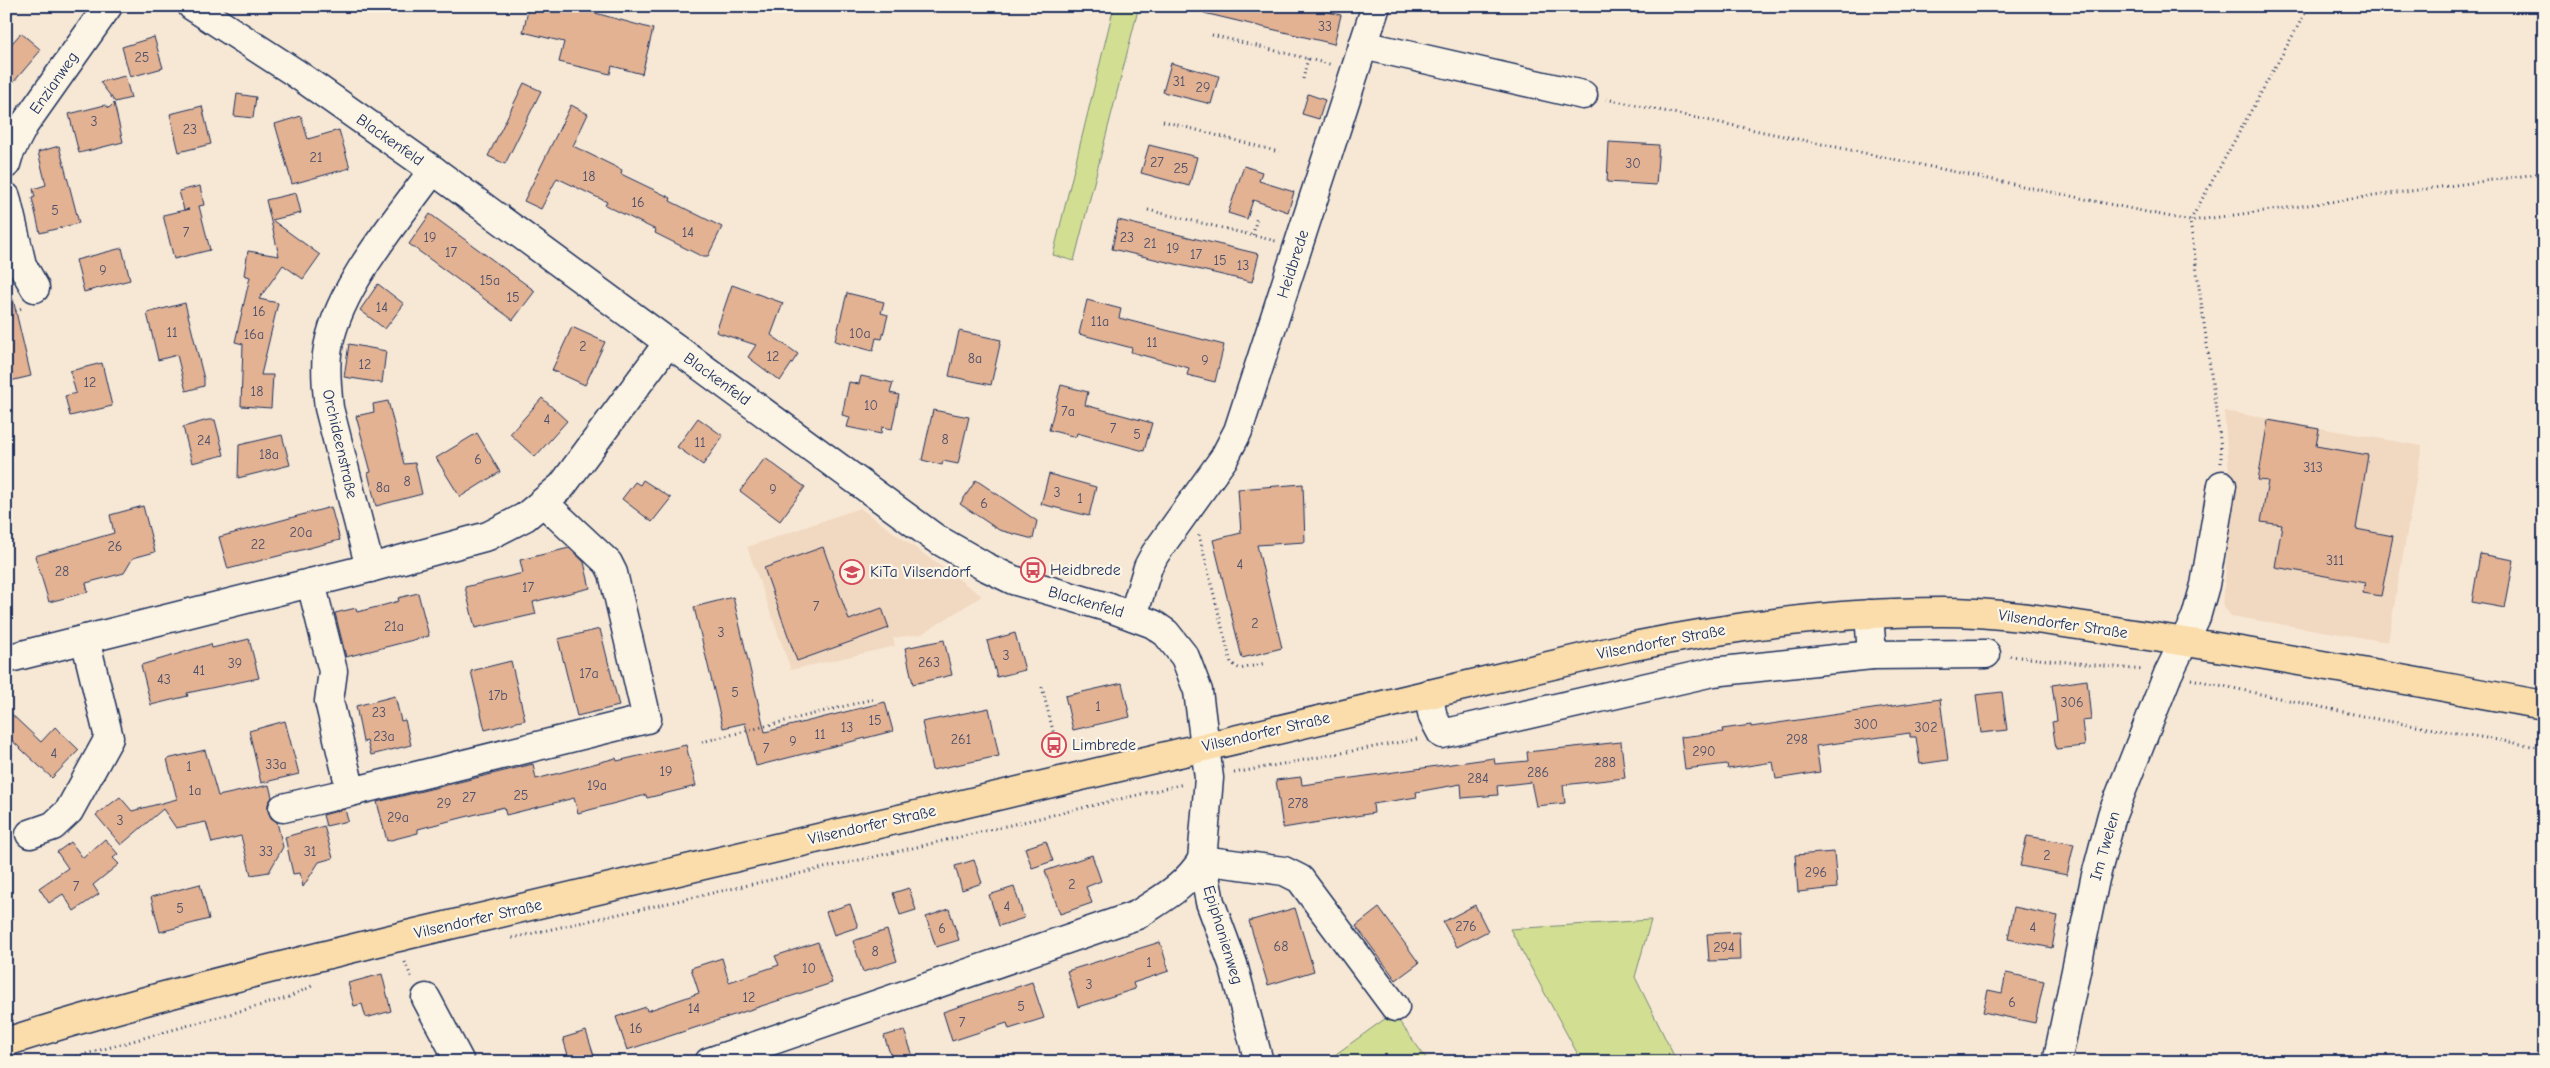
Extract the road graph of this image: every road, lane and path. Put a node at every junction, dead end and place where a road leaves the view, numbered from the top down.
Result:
1 (108, 6) edge
2 (192, 6) edge
3 (1376, 6) edge
4 (2309, 6) edge
5 (1212, 35) dead end
6 (1308, 58) junction
7 (1359, 58) junction
8 (1303, 79) dead end
9 (1583, 95) joint
10 (1163, 121) dead end
11 (1279, 152) dead end
12 (6, 164) edge
13 (433, 170) junction
14 (2544, 173) edge
15 (6, 197) edge
16 (1148, 210) dead end
17 (1257, 216) dead end
18 (2190, 221) junction
19 (1253, 235) junction
20 (1298, 247) junction
21 (35, 288) dead end
22 (668, 343) junction
23 (2222, 485) joint
24 (544, 503) junction
25 (1191, 505) junction
26 (370, 568) junction
27 (311, 582) junction
28 (1869, 614) junction
29 (1133, 616) junction
30 (86, 639) junction
31 (2184, 641) junction
32 (1986, 654) joint
33 (1872, 655) junction
34 (6, 659) edge
35 (1266, 663) dead end
36 (2168, 674) junction
37 (1042, 687) dead end
38 (1428, 694) junction
39 (873, 699) dead end
40 (2544, 705) edge
41 (1442, 734) junction
42 (702, 742) dead end
43 (1205, 746) junction
44 (1057, 747) dead end
45 (2544, 748) edge
46 (1209, 778) junction
47 (351, 792) junction
48 (283, 808) dead end
49 (30, 834) dead end
50 (1202, 860) junction
51 (502, 940) dead end
52 (414, 960) dead end
53 (396, 964) dead end
54 (317, 983) dead end
55 (426, 998) dead end
56 (1395, 1007) dead end
57 (6, 1042) edge
58 (58, 1062) edge
59 (460, 1062) edge
60 (709, 1062) edge
61 (1258, 1062) edge
62 (2057, 1062) edge

1 - 12 street, Enzianweg
2 - 13 street, Blackenfeld
3 - 7 street, Heidbrede
4 - 18 path
5 - 6 path
6 - 7 path
6 - 8 path
7 - 9 street
7 - 20 street, Heidbrede
9 - 18 path
10 - 11 path
13 - 22 street, Blackenfeld
13 - 26 street, Orchideenstraße
14 - 18 path
15 - 21 street
16 - 19 path
17 - 19 path
18 - 23 path
19 - 20 path
20 - 25 street, Heidbrede
22 - 24 street
22 - 29 street, Blackenfeld
23 - 31 street, Im Twelen
24 - 26 street
24 - 47 street
25 - 29 street, Heidbrede
25 - 35 path
26 - 27 street
27 - 30 street
27 - 47 street
28 - 31 main road, Vilsendorfer Straße
28 - 33 street
28 - 38 main road, Vilsendorfer Straße
29 - 43 street, Blackenfeld
30 - 34 street
30 - 49 street
31 - 36 street, Im Twelen
31 - 40 main road, Vilsendorfer Straße
32 - 33 street
32 - 36 path
33 - 41 street
36 - 45 path
36 - 62 street, Im Twelen
37 - 44 path
38 - 41 street
38 - 43 main road, Vilsendorfer Straße
39 - 42 path
41 - 46 path
43 - 46 street, Epiphanienweg
43 - 57 main road, Vilsendorfer Straße
46 - 50 street, Epiphanienweg
46 - 51 path
47 - 48 street
50 - 56 street
50 - 60 street
50 - 61 street, Epiphanienweg
52 - 53 path
54 - 58 path
55 - 59 street

